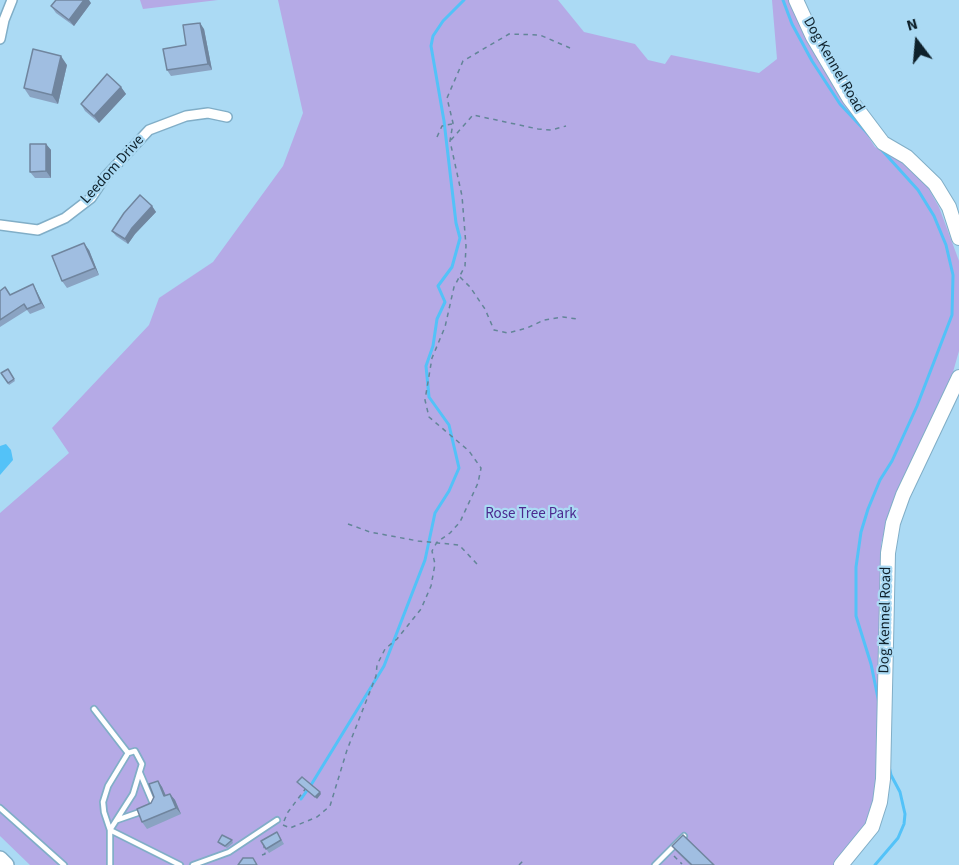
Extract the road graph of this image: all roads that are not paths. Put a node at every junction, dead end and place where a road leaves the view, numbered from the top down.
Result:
1 (12, 0) edge
2 (796, 0) edge
3 (0, 39) edge
4 (227, 117) dead end
5 (0, 225) edge
6 (959, 238) edge
7 (959, 377) edge
8 (94, 709) dead end
9 (128, 753) junction
10 (140, 773) junction
11 (0, 808) edge
12 (277, 820) dead end
13 (117, 821) junction
14 (110, 830) junction
15 (684, 836) edge
16 (0, 859) edge
17 (6, 865) edge
18 (64, 865) edge
19 (110, 865) edge
20 (180, 865) edge
21 (193, 865) edge
22 (655, 865) edge
23 (840, 865) edge

1 - 3 street
2 - 6 street, Dog Kennel Road
4 - 5 street, Leedom Drive
7 - 23 street, Dog Kennel Road
8 - 9 lane
9 - 10 lane
9 - 14 lane
10 - 13 lane
10 - 13 lane
11 - 18 lane
12 - 21 lane
13 - 14 lane
14 - 19 lane
14 - 20 lane
15 - 22 lane
16 - 17 main road

